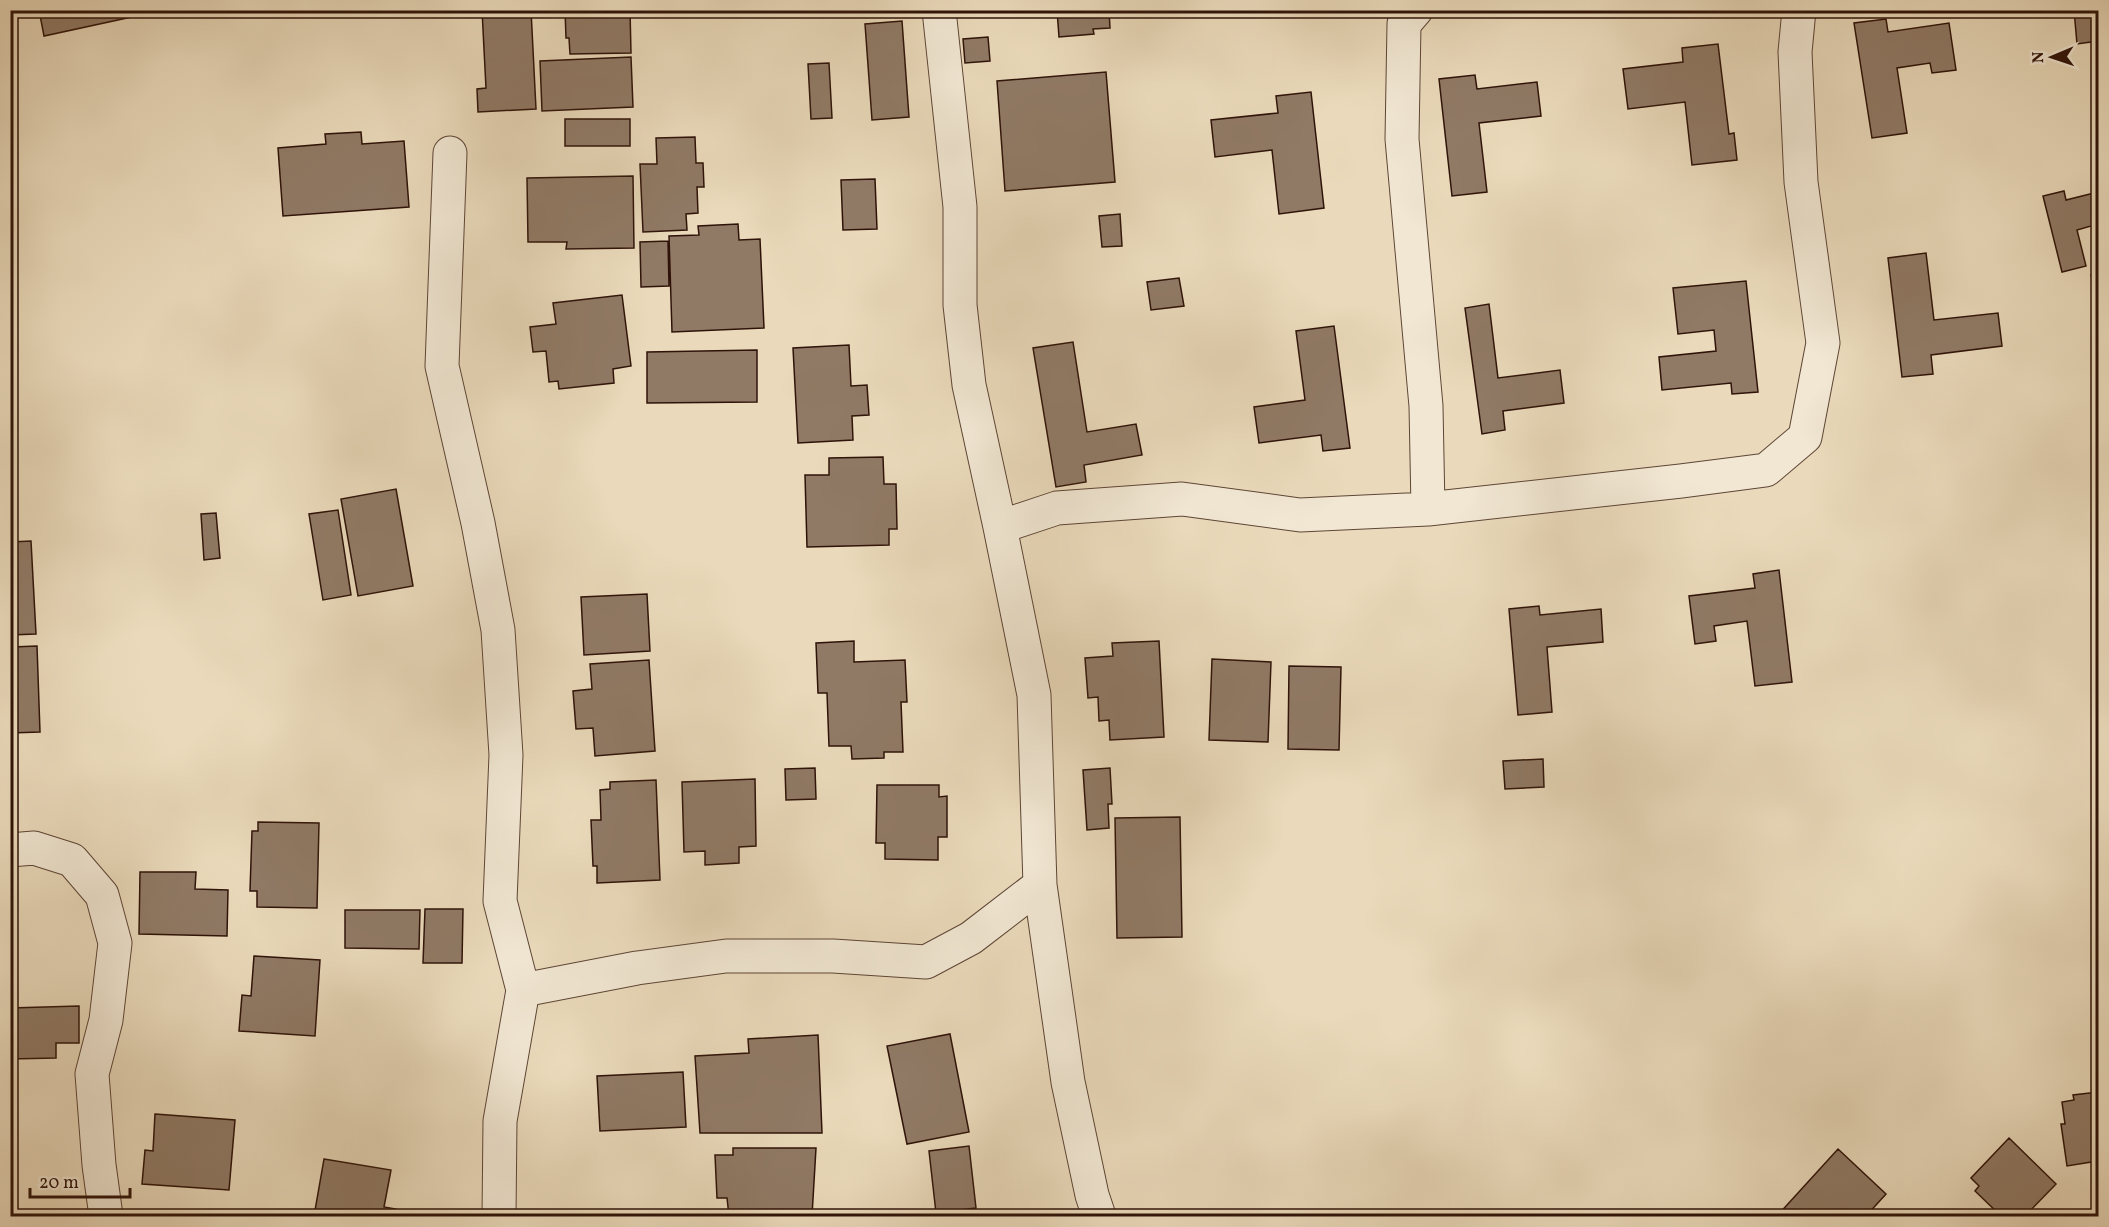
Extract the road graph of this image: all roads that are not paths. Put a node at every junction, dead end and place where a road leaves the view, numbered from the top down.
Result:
1 (939, 10) edge
2 (1416, 10) edge
3 (1799, 10) edge
4 (450, 153) dead end
5 (1428, 508) junction
6 (1000, 527) junction
7 (10, 850) edge
8 (1040, 885) junction
9 (523, 990) junction
10 (106, 1216) edge
11 (499, 1216) edge
12 (1099, 1216) edge

1 - 6 street
2 - 5 street
3 - 5 street
4 - 9 street
5 - 6 street
6 - 8 street
7 - 10 street
8 - 9 street
8 - 12 street
9 - 11 street

